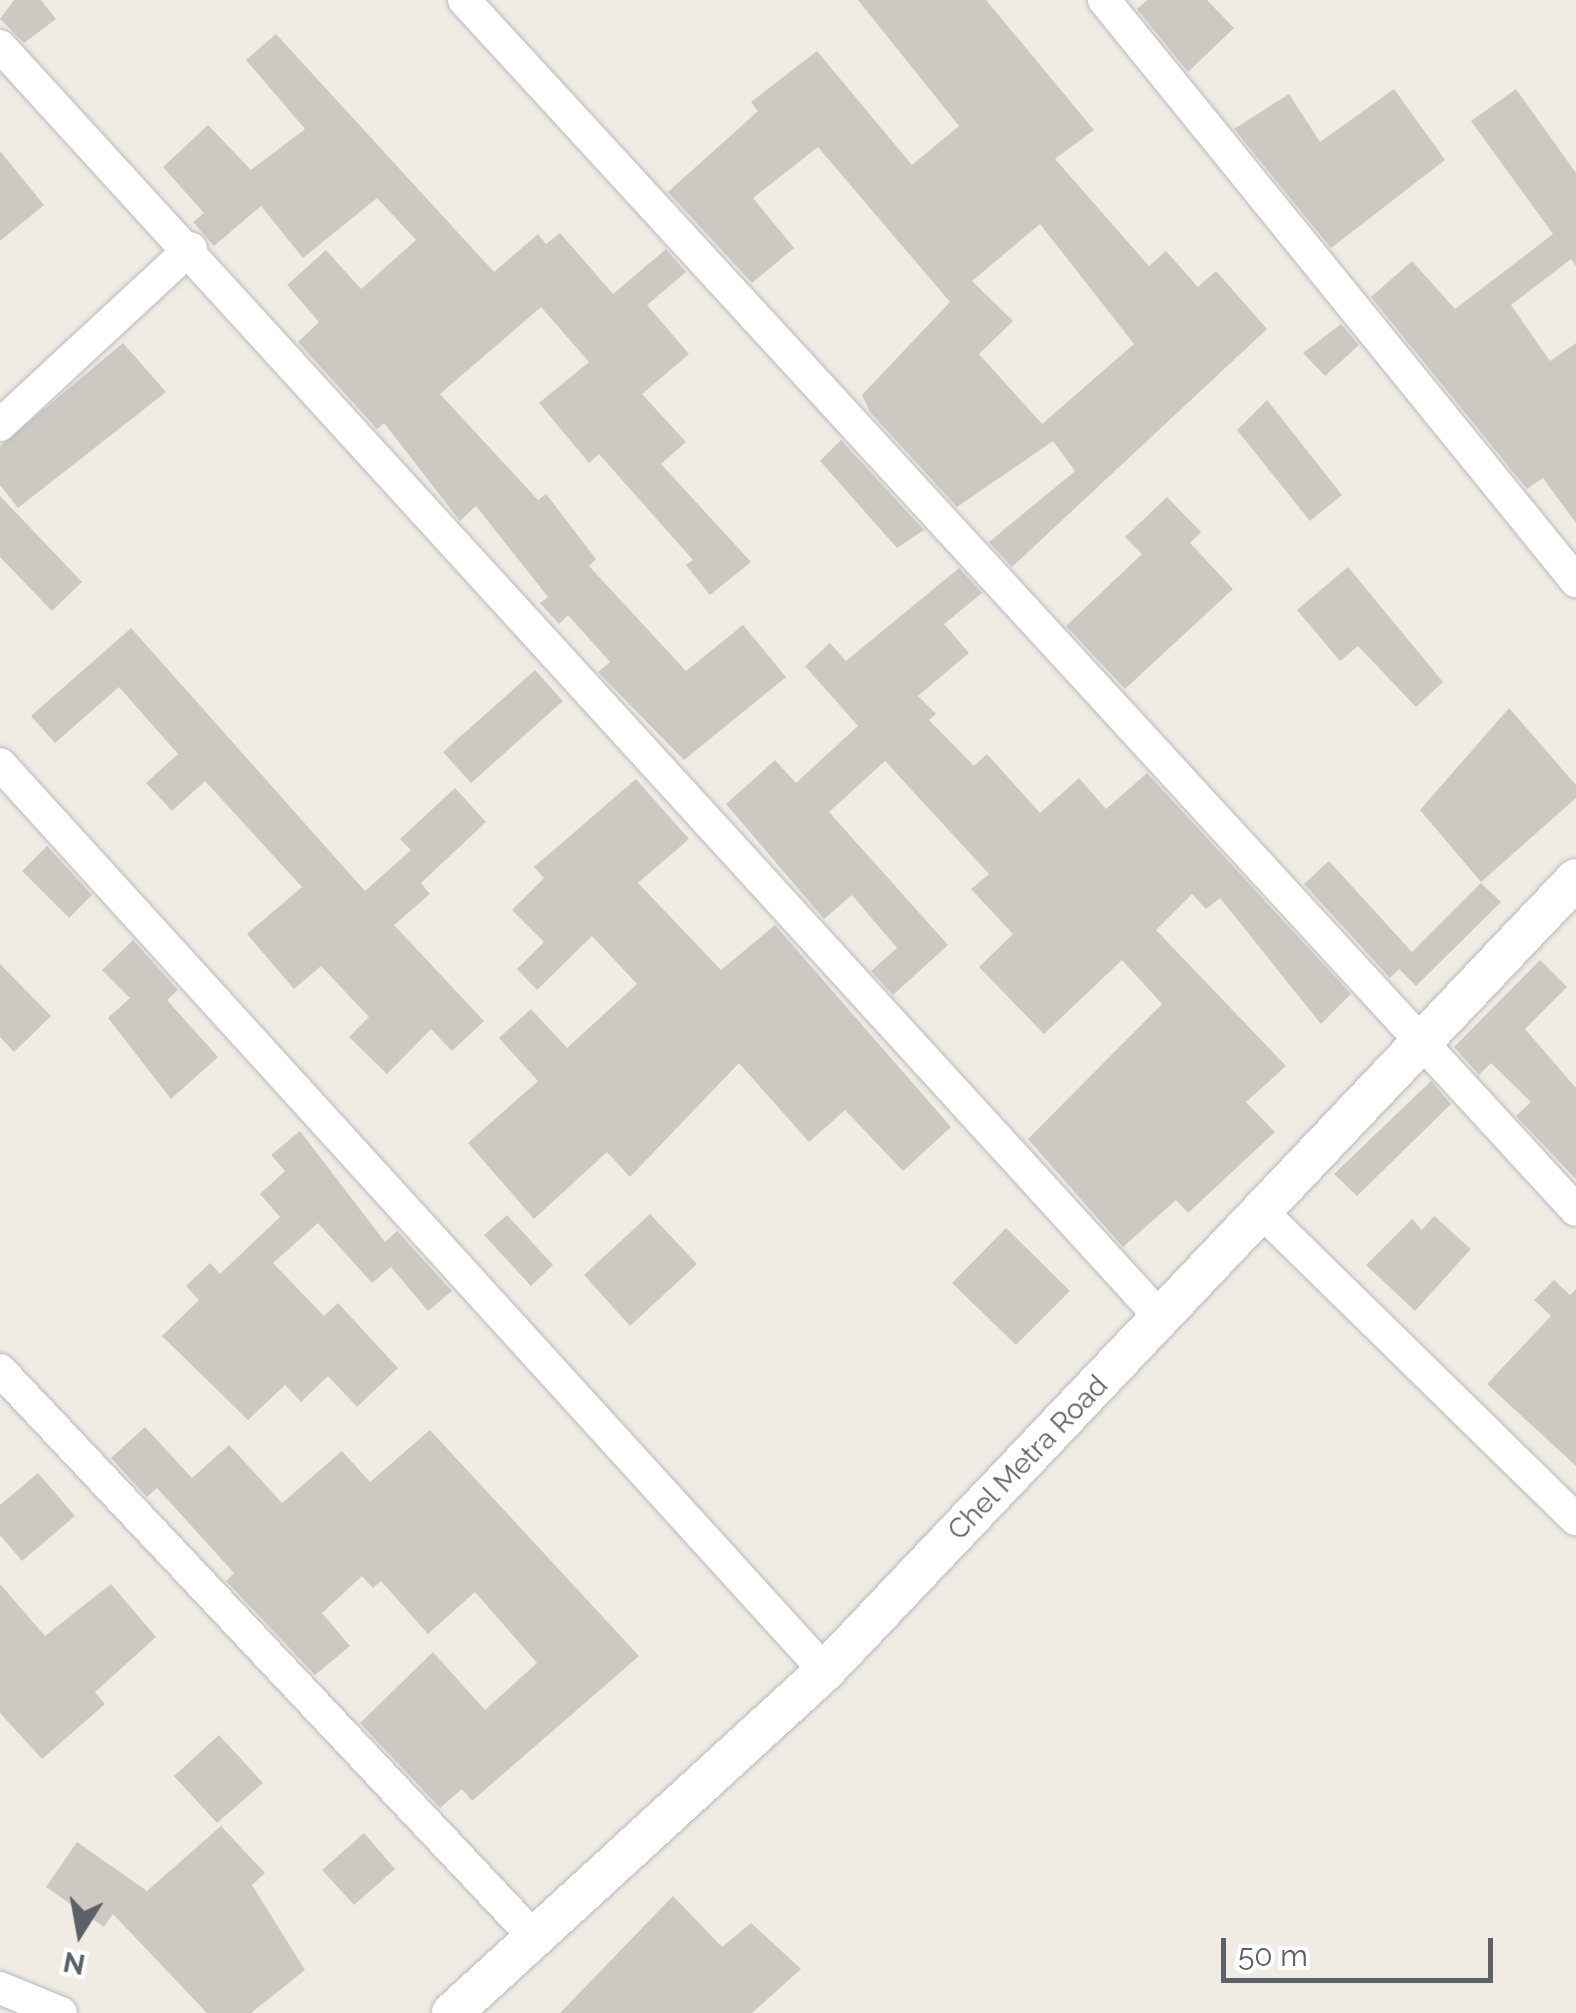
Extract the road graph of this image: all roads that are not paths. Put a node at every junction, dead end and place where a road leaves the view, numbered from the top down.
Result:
1 (464, 0) edge
2 (1104, 0) edge
3 (0, 46) edge
4 (191, 248) junction
5 (0, 424) edge
6 (1576, 581) edge
7 (0, 764) edge
8 (1576, 879) edge
9 (1416, 1040) junction
10 (1576, 1210) edge
11 (1262, 1212) junction
12 (1161, 1318) junction
13 (0, 1370) edge
14 (1576, 1519) edge
15 (825, 1671) junction
16 (533, 1936) junction
17 (0, 1988) edge
18 (61, 2013) edge
19 (452, 2013) edge

1 - 9 street
2 - 6 street
3 - 4 street
4 - 5 street
4 - 12 street
7 - 15 street
8 - 9 street, Chel Metra Road
9 - 10 street
9 - 11 street, Chel Metra Road
11 - 12 street, Chel Metra Road
11 - 14 street
12 - 15 street, Chel Metra Road
13 - 16 street
15 - 16 street, Chel Metra Road
16 - 19 street, Chel Metra Road
17 - 18 street

